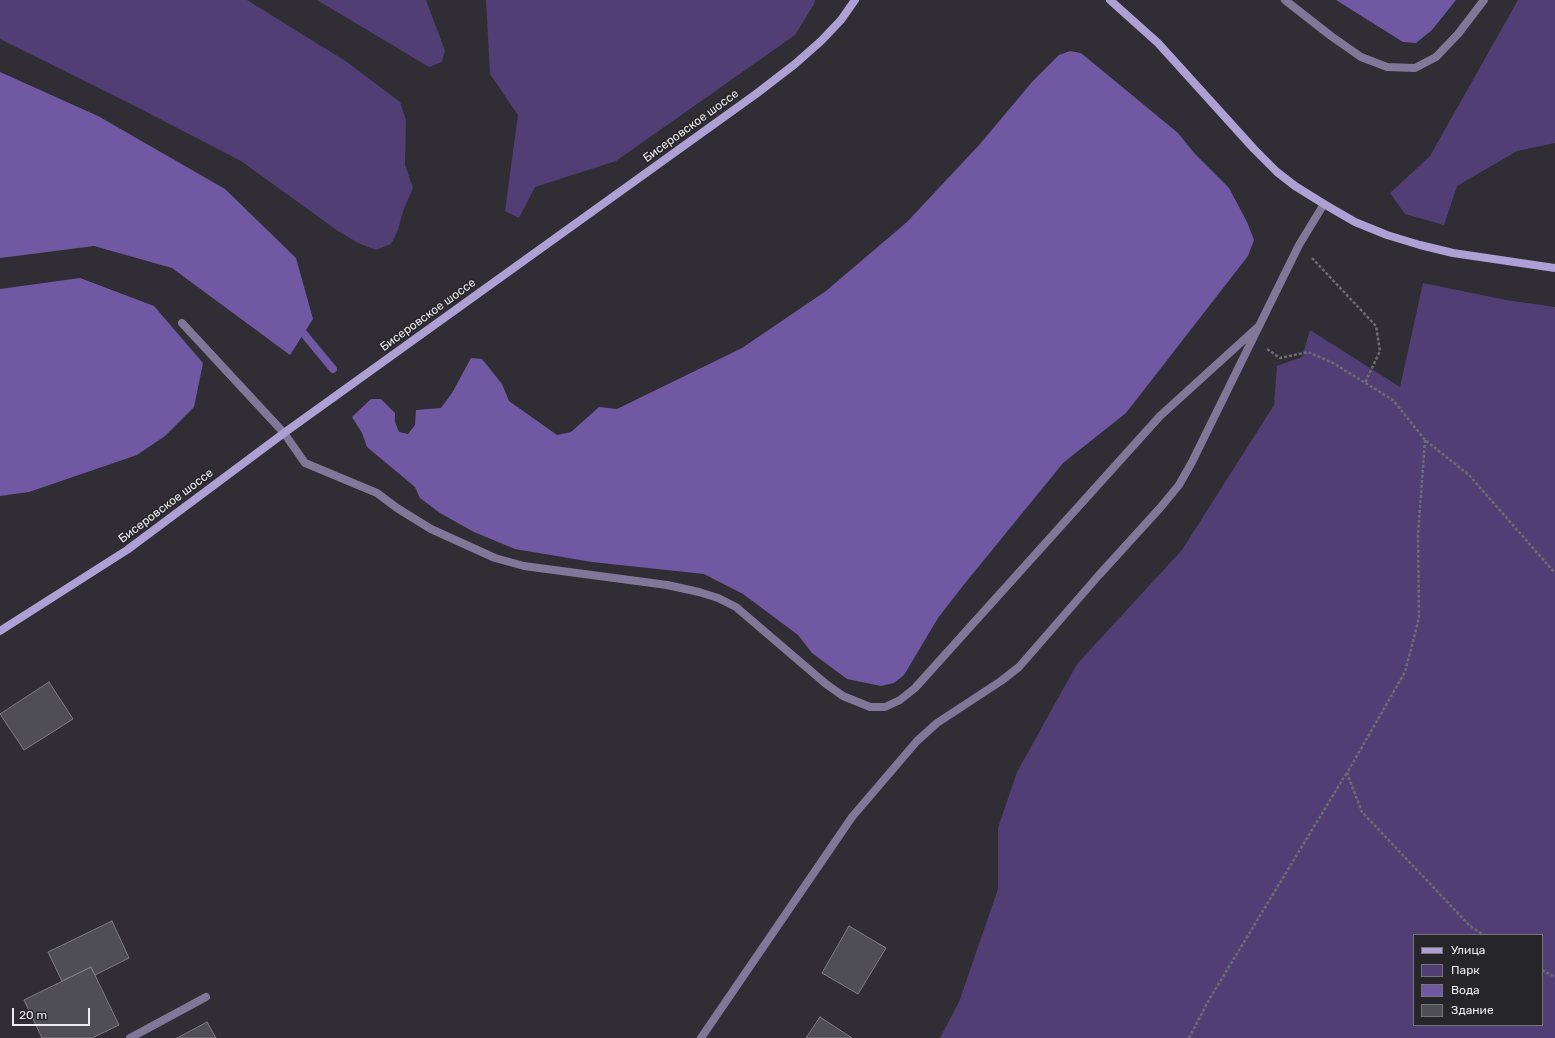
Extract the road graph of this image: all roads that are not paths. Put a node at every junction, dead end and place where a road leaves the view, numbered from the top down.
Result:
1 (855, 0) edge
2 (1110, 0) edge
3 (1285, 0) edge
4 (1484, 0) edge
5 (1324, 204) junction
6 (1555, 268) edge
7 (182, 323) dead end
8 (1258, 327) junction
9 (284, 433) junction
10 (0, 631) edge
11 (206, 997) dead end
12 (130, 1038) edge
13 (702, 1038) edge

1 - 9 main road, Бисеровское шоссе
2 - 5 main road
3 - 4 lane
5 - 6 main road
5 - 8 lane
7 - 9 lane
8 - 9 lane
8 - 13 lane
9 - 10 main road, Бисеровское шоссе
11 - 12 lane

